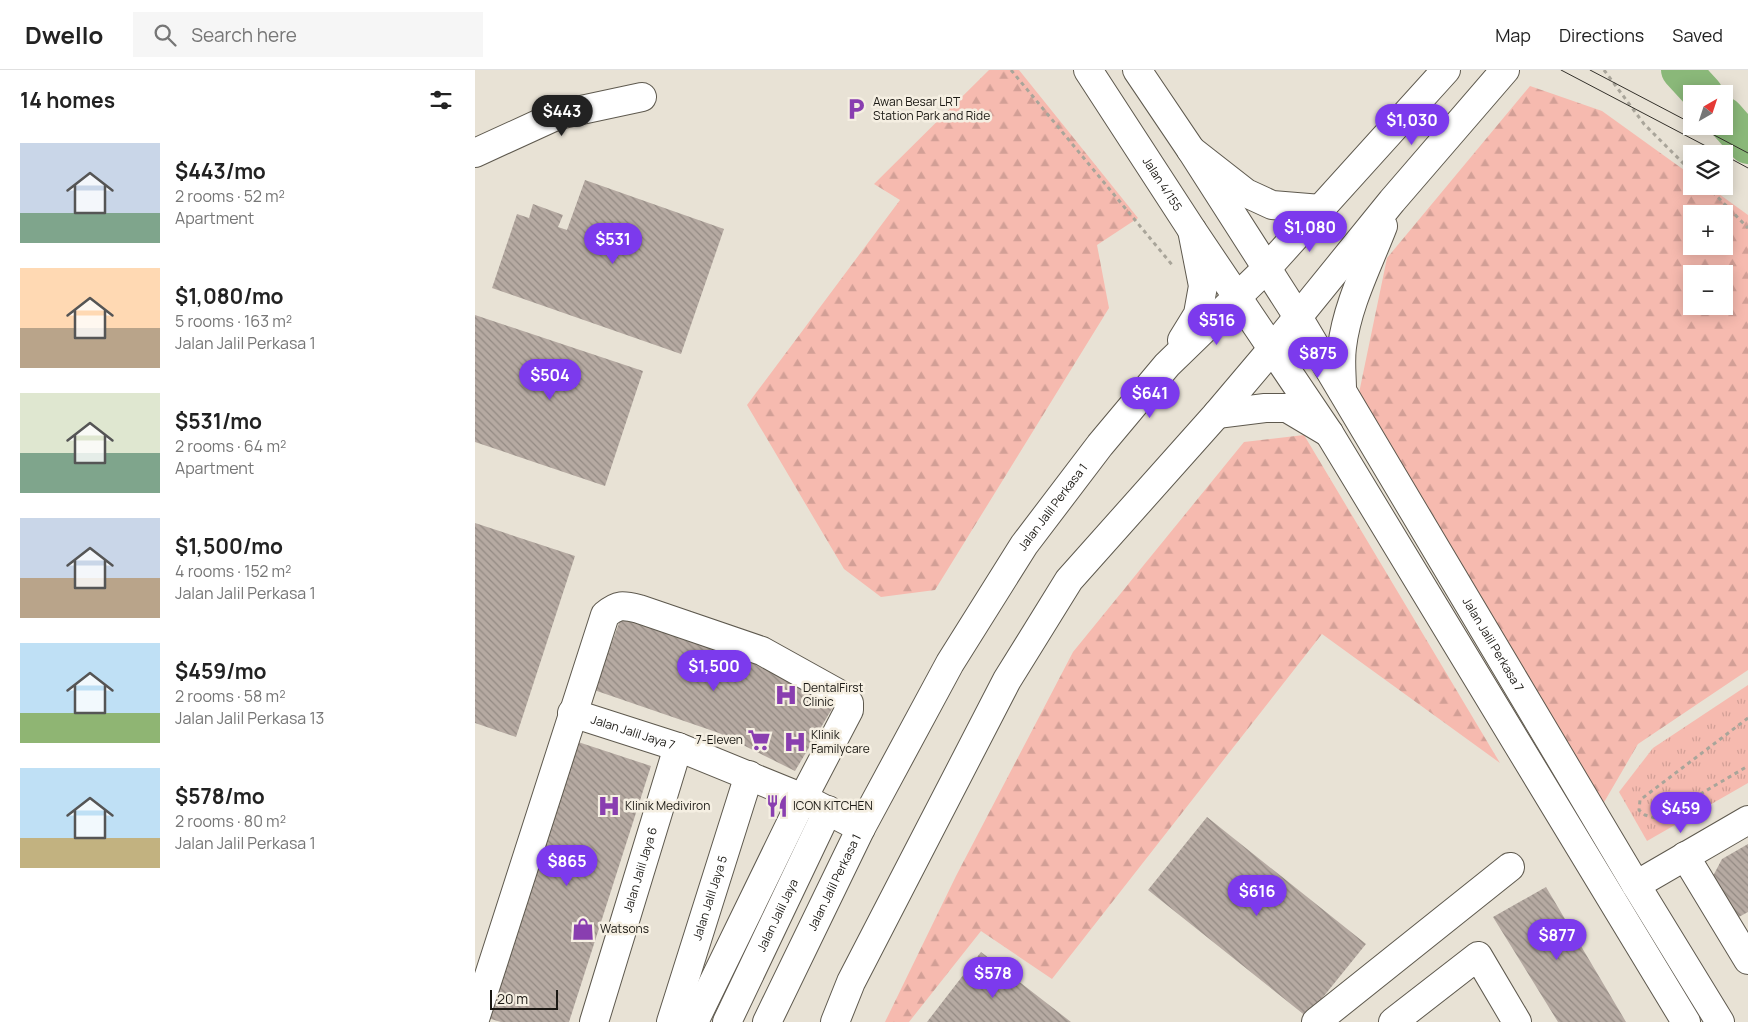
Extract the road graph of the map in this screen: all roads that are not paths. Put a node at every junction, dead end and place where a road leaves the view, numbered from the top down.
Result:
1 (1088, 70) edge
2 (1137, 70) edge
3 (1446, 70) edge
4 (1505, 70) edge
5 (642, 97) dead end
6 (1191, 150) junction
7 (475, 153) edge
8 (1392, 201) junction
9 (1321, 209) junction
10 (1192, 230) junction
11 (1267, 268) junction
12 (1237, 297) junction
13 (1298, 317) junction
14 (1272, 349) junction
15 (1167, 365) junction
16 (1342, 390) junction
17 (1217, 414) junction
18 (1329, 433) junction
19 (572, 714) junction
20 (678, 747) junction
21 (749, 775) junction
22 (803, 798) junction
23 (828, 810) junction
24 (1748, 820) edge
25 (861, 828) junction
26 (1685, 856) junction
27 (1510, 867) dead end
28 (1636, 885) junction
29 (1739, 925) edge
30 (1748, 960) edge
31 (475, 1019) edge
32 (594, 1022) edge
33 (671, 1022) edge
34 (693, 1022) edge
35 (727, 1022) edge
36 (767, 1022) edge
37 (835, 1022) edge
38 (1316, 1022) edge
39 (1393, 1022) edge
40 (1517, 1022) edge
41 (1685, 1022) edge
42 (1720, 1022) edge

1 - 10 main road, Jalan 4/155
2 - 6 main road
3 - 9 main road, Jalan Jalil Perkasa 1
4 - 8 main road
5 - 7 main road
6 - 9 main road
6 - 11 main road
8 - 13 main road
8 - 16 main road
9 - 11 main road, Jalan Jalil Perkasa 1
10 - 12 main road, Jalan 4/155
10 - 15 main road
11 - 12 main road, Jalan Jalil Perkasa 1
11 - 13 main road, Jalan Jalil Perkasa 7
12 - 14 main road
12 - 15 main road, Jalan Jalil Perkasa 1
13 - 14 main road
13 - 16 main road, Jalan Jalil Perkasa 7
14 - 17 main road
14 - 18 main road
15 - 25 main road, Jalan Jalil Perkasa 1
16 - 28 main road, Jalan Jalil Perkasa 7
17 - 18 main road
17 - 37 main road
18 - 41 main road
19 - 20 main road, Jalan Jalil Jaya 7
19 - 22 main road
19 - 31 main road
20 - 21 main road, Jalan Jalil Jaya 7
20 - 32 main road, Jalan Jalil Jaya 6
21 - 22 main road, Jalan Jalil Jaya 7
21 - 33 main road, Jalan Jalil Jaya 5
22 - 23 main road, Jalan Jalil Jaya 7
22 - 34 main road
23 - 25 main road, Jalan Jalil Jaya 7
23 - 35 main road, Jalan Jalil Jaya
24 - 26 main road
25 - 36 main road, Jalan Jalil Perkasa 1
26 - 28 main road
26 - 29 main road
27 - 38 main road
28 - 42 main road, Jalan Jalil Perkasa 7
29 - 30 main road
39 - 40 main road

